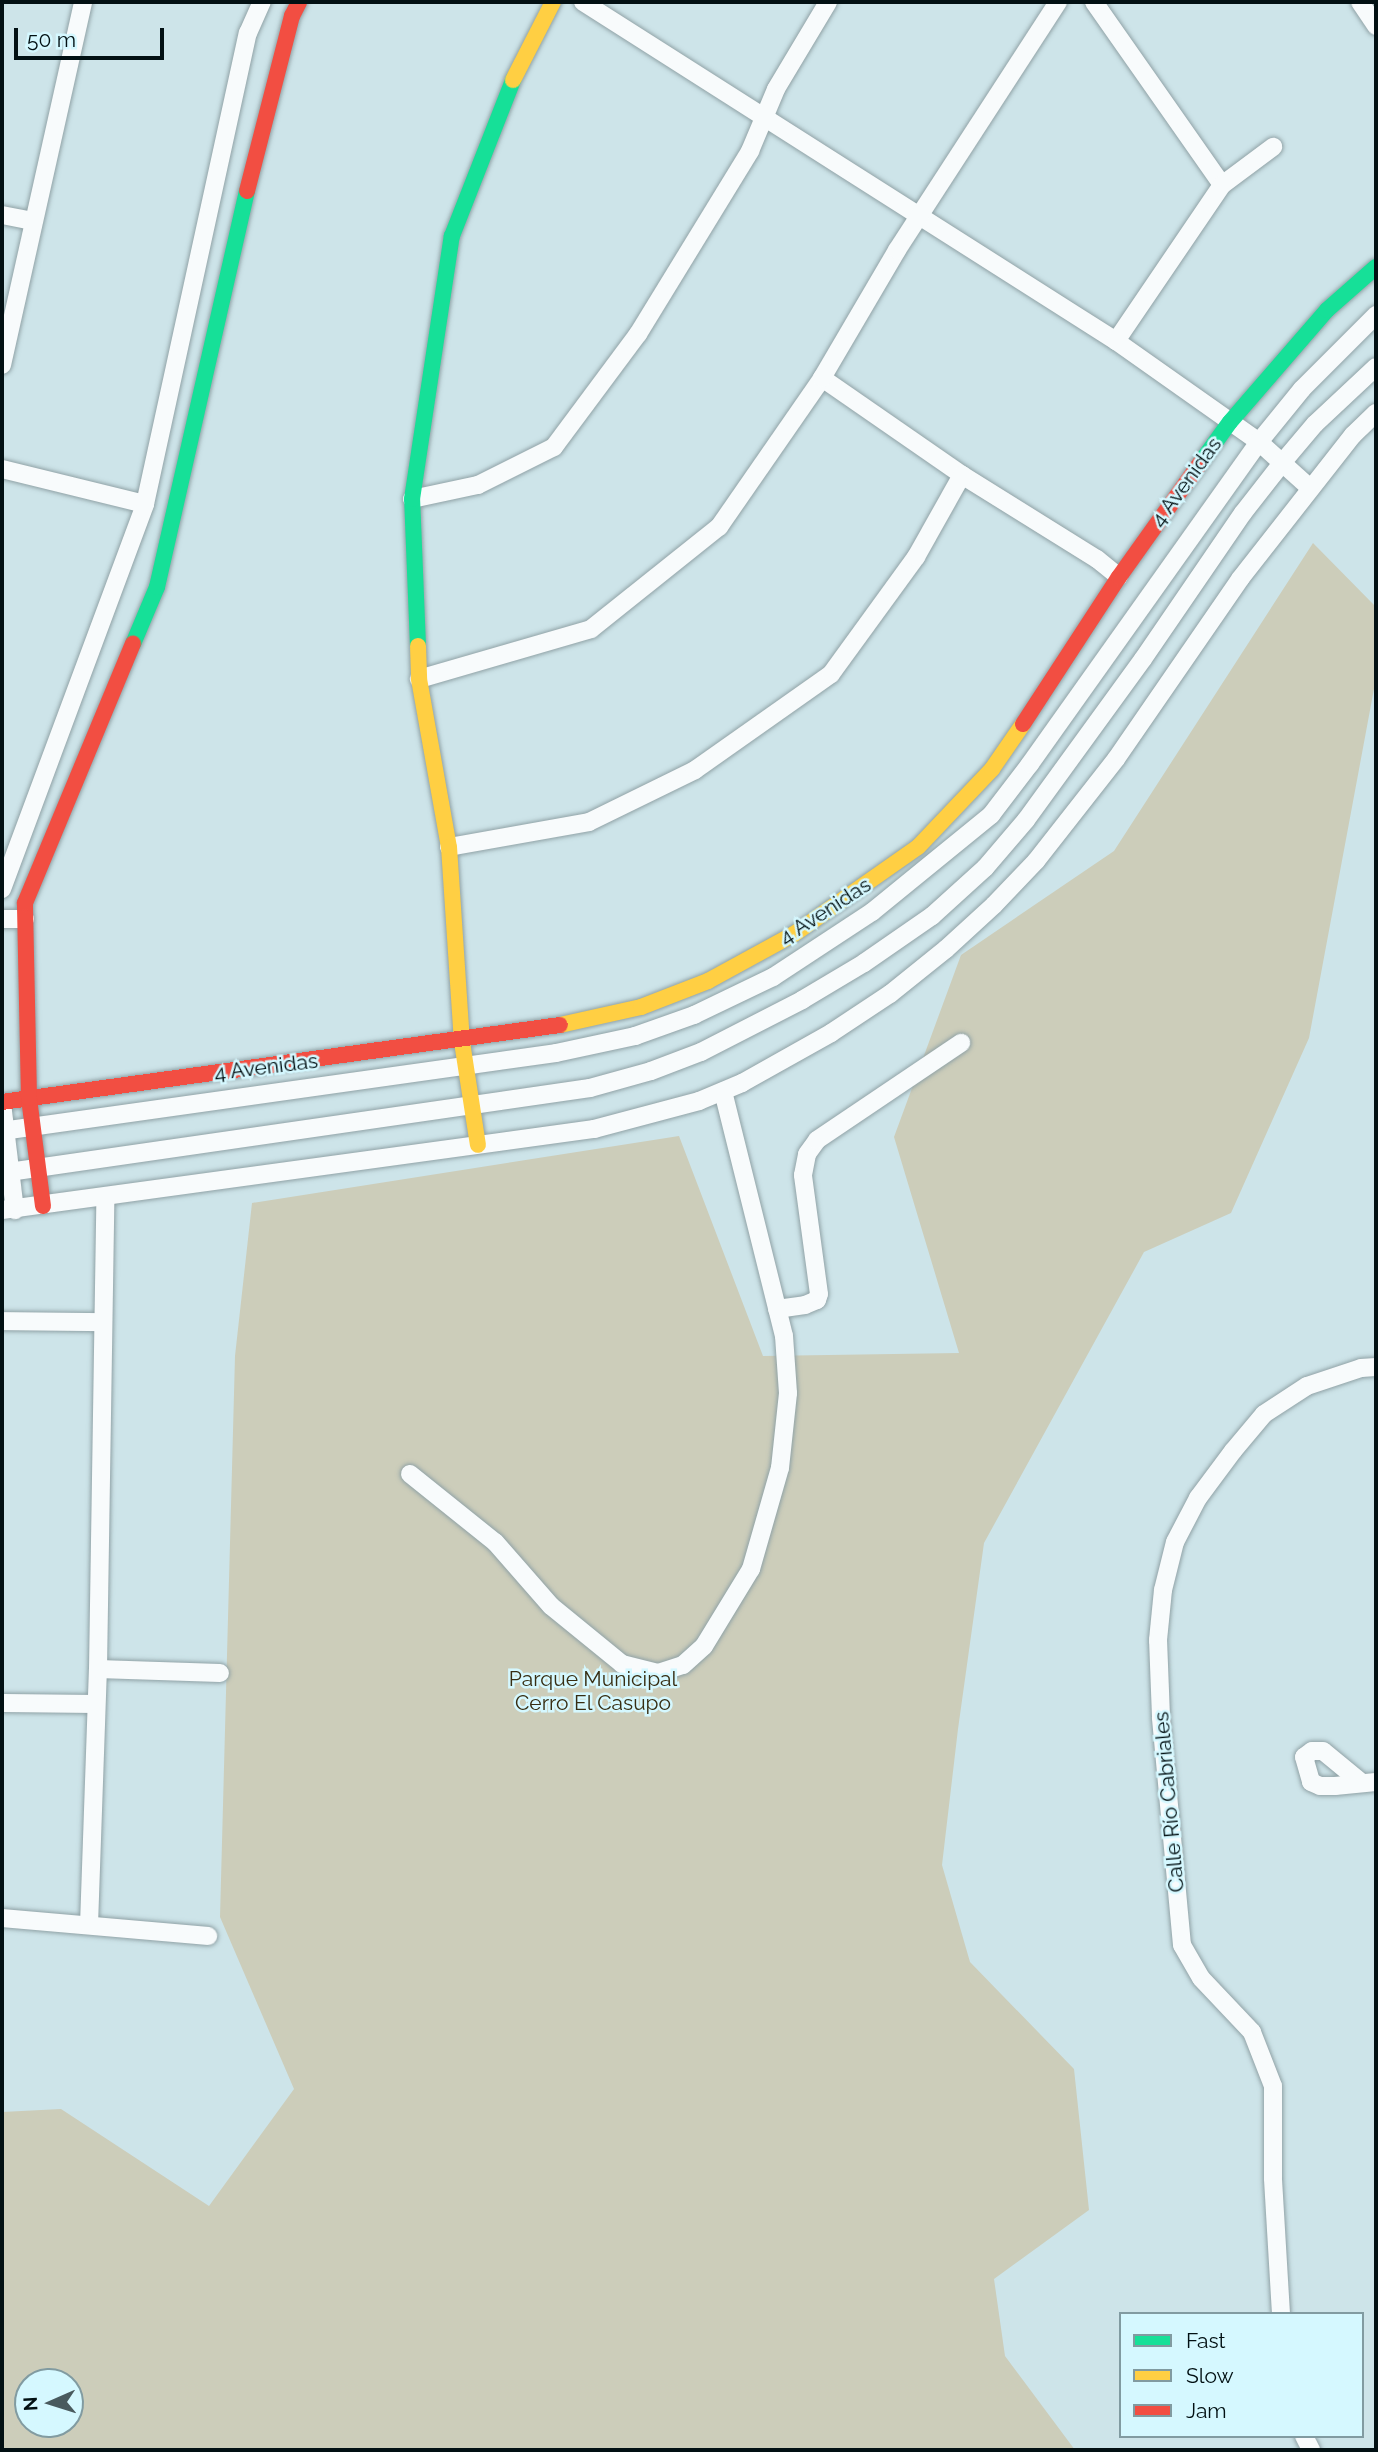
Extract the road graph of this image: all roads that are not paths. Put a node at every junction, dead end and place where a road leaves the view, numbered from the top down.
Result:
1 (83, 2) edge
2 (262, 2) edge
3 (299, 2) edge
4 (553, 2) edge
5 (583, 2) edge
6 (828, 2) edge
7 (1058, 2) edge
8 (1094, 2) edge
9 (1360, 2) edge
10 (1376, 26) edge
11 (765, 115) junction
12 (1273, 146) dead end
13 (1222, 186) junction
14 (2, 215) edge
15 (919, 219) junction
16 (33, 221) junction
17 (1376, 267) edge
18 (1376, 315) edge
19 (1116, 341) junction
20 (2, 365) edge
21 (1376, 367) edge
22 (821, 378) junction
23 (1376, 413) edge
24 (1230, 422) junction
25 (1259, 442) junction
26 (1282, 463) junction
27 (2, 469) edge
28 (962, 475) junction
29 (1310, 488) junction
30 (412, 499) junction
31 (145, 504) junction
32 (1119, 577) junction
33 (419, 679) junction
34 (449, 847) junction
35 (2, 889) edge
36 (2, 919) edge
37 (25, 919) junction
38 (462, 1042) junction
39 (961, 1043) dead end
40 (466, 1068) junction
41 (723, 1091) junction
42 (29, 1098) junction
43 (2, 1103) edge
44 (470, 1107) junction
45 (32, 1127) junction
46 (4, 1131) edge
47 (478, 1145) junction
48 (37, 1168) junction
49 (6, 1173) edge
50 (105, 1198) junction
51 (43, 1206) junction
52 (8, 1210) edge
53 (777, 1309) junction
54 (2, 1321) edge
55 (101, 1322) junction
56 (1376, 1367) edge
57 (410, 1474) dead end
58 (98, 1669) junction
59 (220, 1673) dead end
60 (4, 1703) dead end
61 (96, 1704) junction
62 (2, 1918) edge
63 (89, 1925) junction
64 (208, 1936) dead end
65 (1281, 2312) edge

1 - 16 street
2 - 31 street
3 - 37 street
4 - 30 street
5 - 11 street
6 - 11 street
7 - 15 street
8 - 13 street
9 - 10 street
11 - 15 street
11 - 30 street
12 - 13 street
13 - 19 street
14 - 16 street
15 - 19 street
15 - 22 street
16 - 20 street
17 - 24 street, 4 Avenidas
18 - 25 street, 4 Avenidas
19 - 24 street
21 - 26 street
22 - 28 street
22 - 33 street
23 - 29 street
24 - 25 street
24 - 32 street, 4 Avenidas
25 - 26 street
25 - 40 street, 4 Avenidas
26 - 29 street
26 - 44 street
27 - 31 street
28 - 32 street
28 - 34 street
29 - 41 street
30 - 33 street
31 - 35 street
32 - 38 street, 4 Avenidas
33 - 34 street
34 - 38 street
36 - 37 street
37 - 42 street
38 - 40 street
38 - 42 street, 4 Avenidas
39 - 53 street
40 - 44 street
40 - 45 street, 4 Avenidas
41 - 47 street
41 - 53 street
42 - 43 street, 4 Avenidas
42 - 45 street
43 - 46 street
44 - 47 street
44 - 48 street
45 - 46 street, 4 Avenidas
45 - 48 street
46 - 49 street
47 - 50 street
48 - 49 street
48 - 51 street
49 - 52 street
50 - 51 street
50 - 55 street
51 - 52 street
53 - 57 street
54 - 55 street
55 - 58 street
56 - 65 street, Calle Río Cabriales
58 - 59 street
58 - 61 street
60 - 61 street
61 - 63 street
62 - 63 street
63 - 64 street

